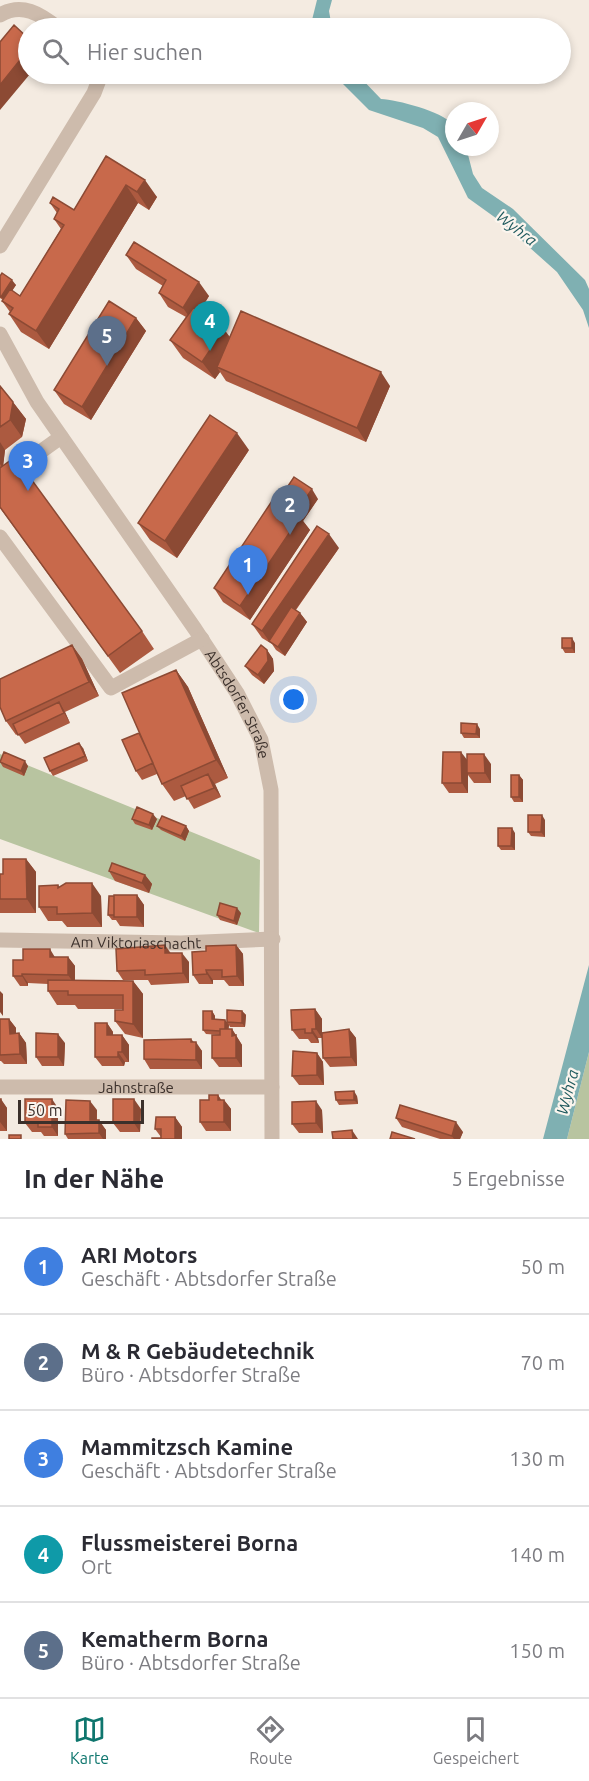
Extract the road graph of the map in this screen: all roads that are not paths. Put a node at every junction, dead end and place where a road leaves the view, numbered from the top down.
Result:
1 (0, 15) edge
2 (42, 18) edge
3 (97, 84) edge
4 (0, 246) edge
5 (0, 334) edge
6 (61, 437) junction
7 (0, 481) edge
8 (0, 537) edge
9 (202, 639) junction
10 (273, 939) junction
11 (0, 940) edge
12 (272, 1086) junction
13 (0, 1087) edge
14 (272, 1139) edge

1 - 2 street
3 - 4 street
5 - 6 street, Abtsdorfer Straße
6 - 7 street
6 - 9 street, Abtsdorfer Straße
8 - 9 street
9 - 10 street, Abtsdorfer Straße
10 - 11 street, Am Viktoriaschacht
10 - 12 street, Abtsdorfer Straße
12 - 13 street, Jahnstraße
12 - 14 street, Abtsdorfer Straße

